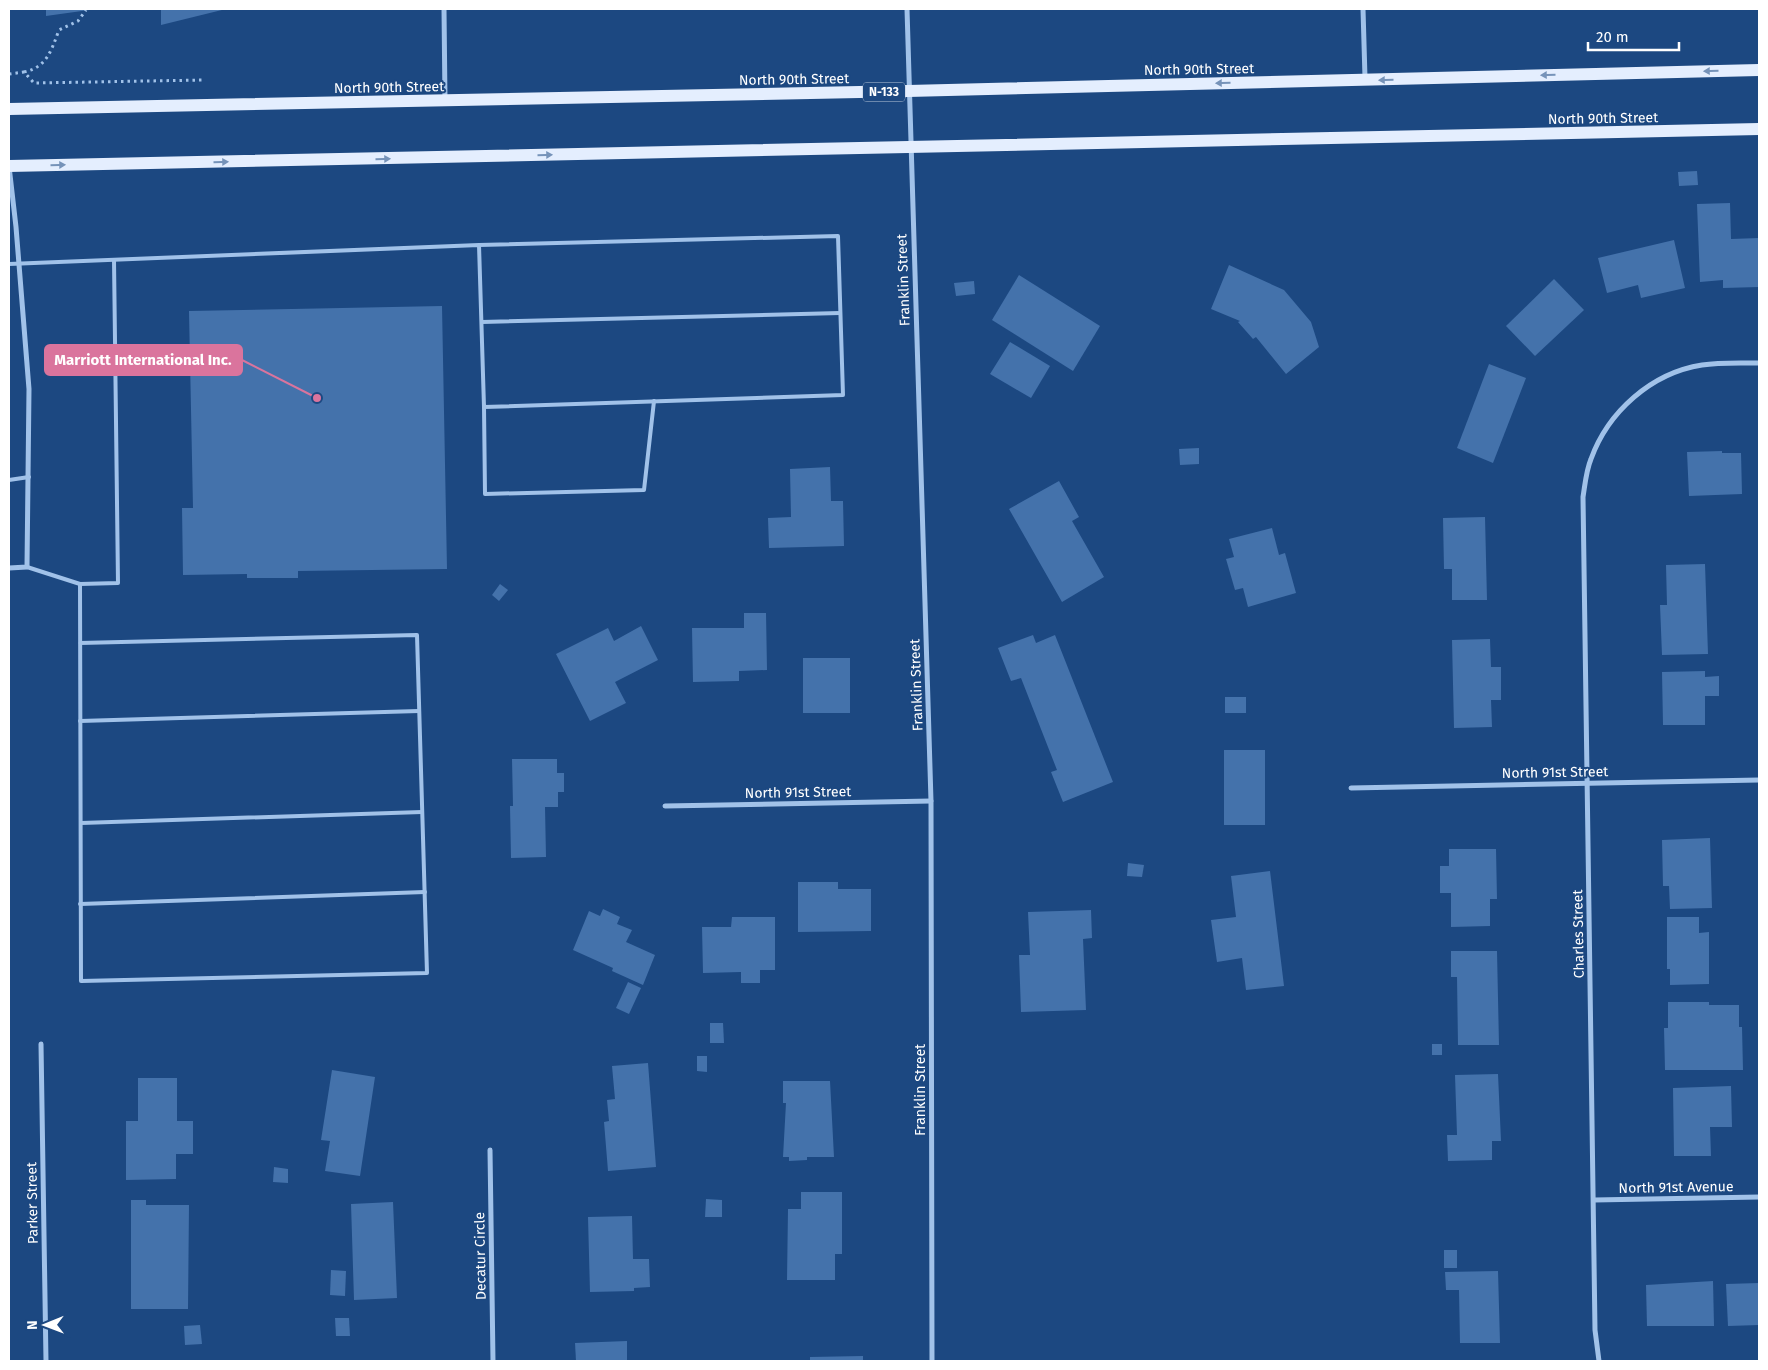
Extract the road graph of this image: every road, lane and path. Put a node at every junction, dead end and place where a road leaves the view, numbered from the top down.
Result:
1 (444, 9) edge
2 (907, 9) edge
3 (1363, 9) edge
4 (86, 10) dead end
5 (1759, 70) edge
6 (24, 72) junction
7 (9, 74) edge
8 (204, 80) dead end
9 (1365, 80) junction
10 (908, 91) junction
11 (445, 101) junction
12 (9, 110) edge
13 (1759, 130) edge
14 (909, 145) junction
15 (9, 160) edge
16 (9, 166) edge
17 (479, 245) junction
18 (114, 260) junction
19 (20, 263) junction
20 (9, 264) edge
21 (840, 313) junction
22 (482, 322) junction
23 (1759, 363) edge
24 (654, 401) junction
25 (484, 407) junction
26 (30, 477) junction
27 (9, 480) edge
28 (27, 567) junction
29 (9, 568) edge
30 (80, 584) junction
31 (80, 643) junction
32 (419, 711) junction
33 (80, 721) junction
34 (1759, 780) edge
35 (1587, 783) junction
36 (1351, 788) dead end
37 (931, 801) junction
38 (665, 806) dead end
39 (422, 812) junction
40 (81, 823) junction
41 (425, 892) junction
42 (80, 904) junction
43 (41, 1044) dead end
44 (490, 1150) dead end
45 (1759, 1197) edge
46 (1594, 1200) junction
47 (46, 1361) edge
48 (493, 1361) edge
49 (932, 1361) edge
50 (1599, 1361) edge

1 - 11 street
2 - 10 street, Franklin Street
3 - 9 street
4 - 6 path
5 -> 9 main road, North 90th Street / N-133
6 - 7 path
6 - 8 path
9 -> 10 main road, North 90th Street / N-133
10 - 11 main road, North 90th Street / N-133
10 - 14 street, Franklin Street
11 - 12 main road, North 90th Street / N-133
13 - 14 main road, North 90th Street
16 -> 14 main road, North 90th Street
14 - 37 street, Franklin Street
15 - 16 street
16 - 19 street
17 - 18 lane
17 - 21 lane
17 - 22 lane
18 - 19 lane
18 - 30 lane
19 - 20 lane
19 - 26 street
21 - 22 lane
21 - 24 lane
22 - 25 lane
23 - 35 street, Charles Street
24 - 25 lane
24 - 25 lane
26 - 27 lane
26 - 28 street
28 - 29 street
28 - 30 lane
30 - 31 lane
31 - 32 lane
31 - 33 lane
32 - 33 lane
32 - 39 lane
33 - 40 lane
34 - 35 street, North 91st Street
35 - 36 street, North 91st Street
35 - 46 street, Charles Street
37 - 38 street, North 91st Street
37 - 49 street, Franklin Street
39 - 40 lane
39 - 41 lane
40 - 42 lane
41 - 42 lane
41 - 42 lane
43 - 47 street, Parker Street
44 - 48 street, Decatur Circle
45 - 46 street, North 91st Avenue
46 - 50 street, Charles Street

